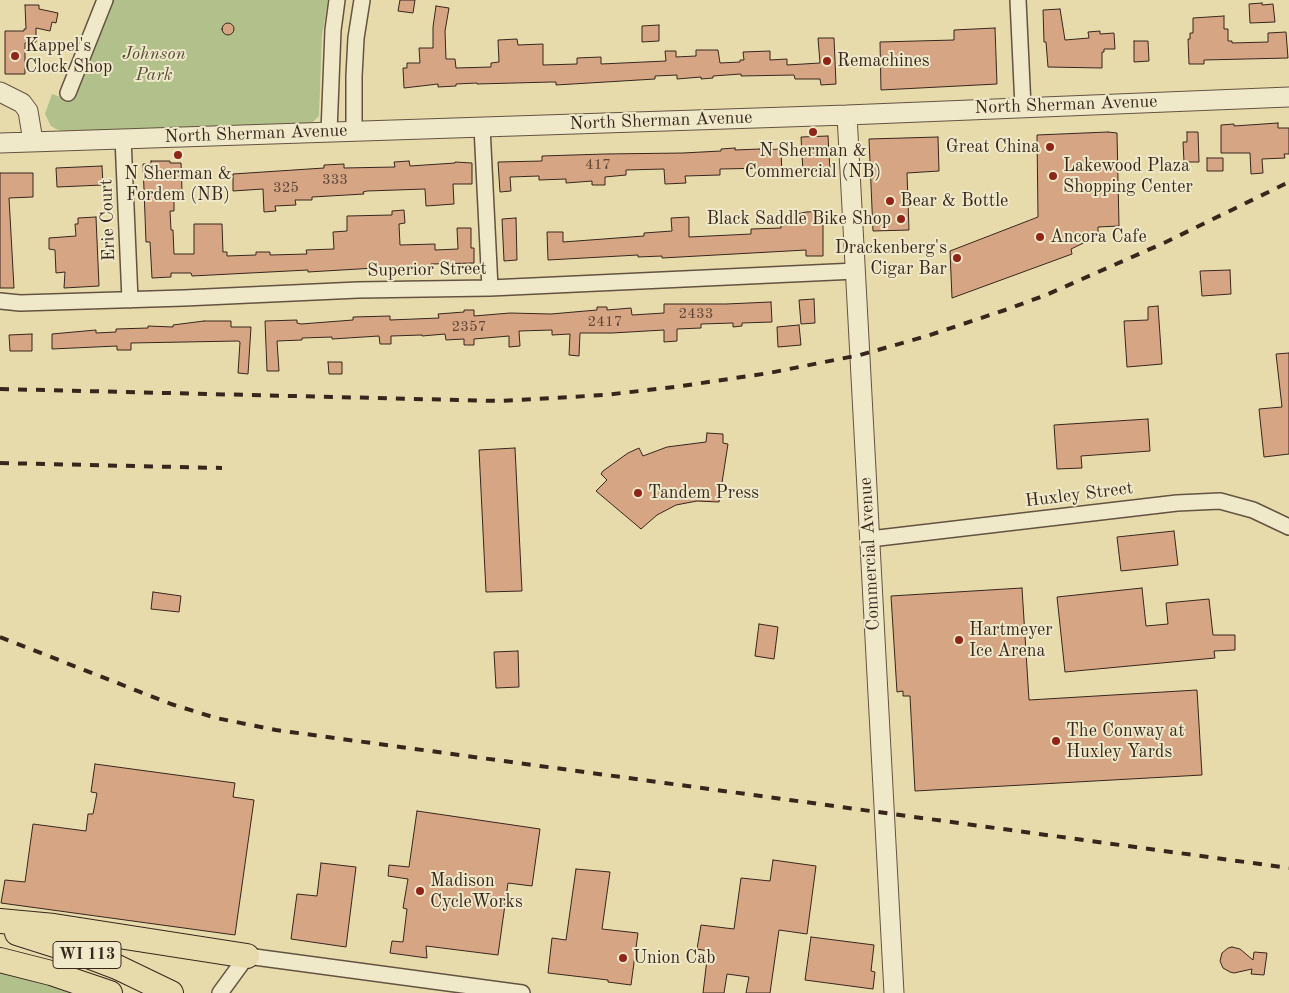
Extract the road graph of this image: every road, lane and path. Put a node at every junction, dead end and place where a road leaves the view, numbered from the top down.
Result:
1 (105, 0) edge
2 (337, 0) edge
3 (362, 0) edge
4 (1018, 0) edge
5 (354, 84) junction
6 (331, 85) junction
7 (0, 92) edge
8 (68, 93) dead end
9 (1289, 97) edge
10 (1023, 106) junction
11 (847, 115) junction
12 (482, 127) junction
13 (354, 131) junction
14 (329, 132) junction
15 (123, 138) junction
16 (33, 141) junction
17 (0, 143) edge
18 (856, 271) junction
19 (490, 288) junction
20 (130, 300) junction
21 (0, 301) edge
22 (1289, 527) edge
23 (870, 539) junction
24 (0, 921) edge
25 (0, 928) edge
26 (247, 956) junction
27 (0, 960) edge
28 (110, 993) edge
29 (171, 993) edge
30 (220, 993) edge
31 (522, 993) edge
32 (894, 993) edge

1 - 8 street
2 - 6 street
3 - 5 street
4 - 10 street
5 - 6 street
5 - 13 street
6 - 14 street
7 - 16 street
9 - 10 street, North Sherman Avenue
10 - 11 street, North Sherman Avenue
11 - 12 street, North Sherman Avenue
11 - 18 street, Commercial Avenue
12 - 13 street, North Sherman Avenue
12 - 19 street
13 - 14 street, North Sherman Avenue
14 - 15 street, North Sherman Avenue
15 - 16 street, North Sherman Avenue
15 - 20 street, Erie Court
16 - 17 street, North Sherman Avenue
18 - 19 street, Superior Street
18 - 23 street, Commercial Avenue
19 - 20 street, Superior Street
20 - 21 street, Superior Street
22 - 23 street, Huxley Street
23 - 32 street, Commercial Avenue
24 - 26 main road
25 - 29 main road, WI 113
26 - 30 street
26 - 31 street
27 - 28 main road, WI 113

